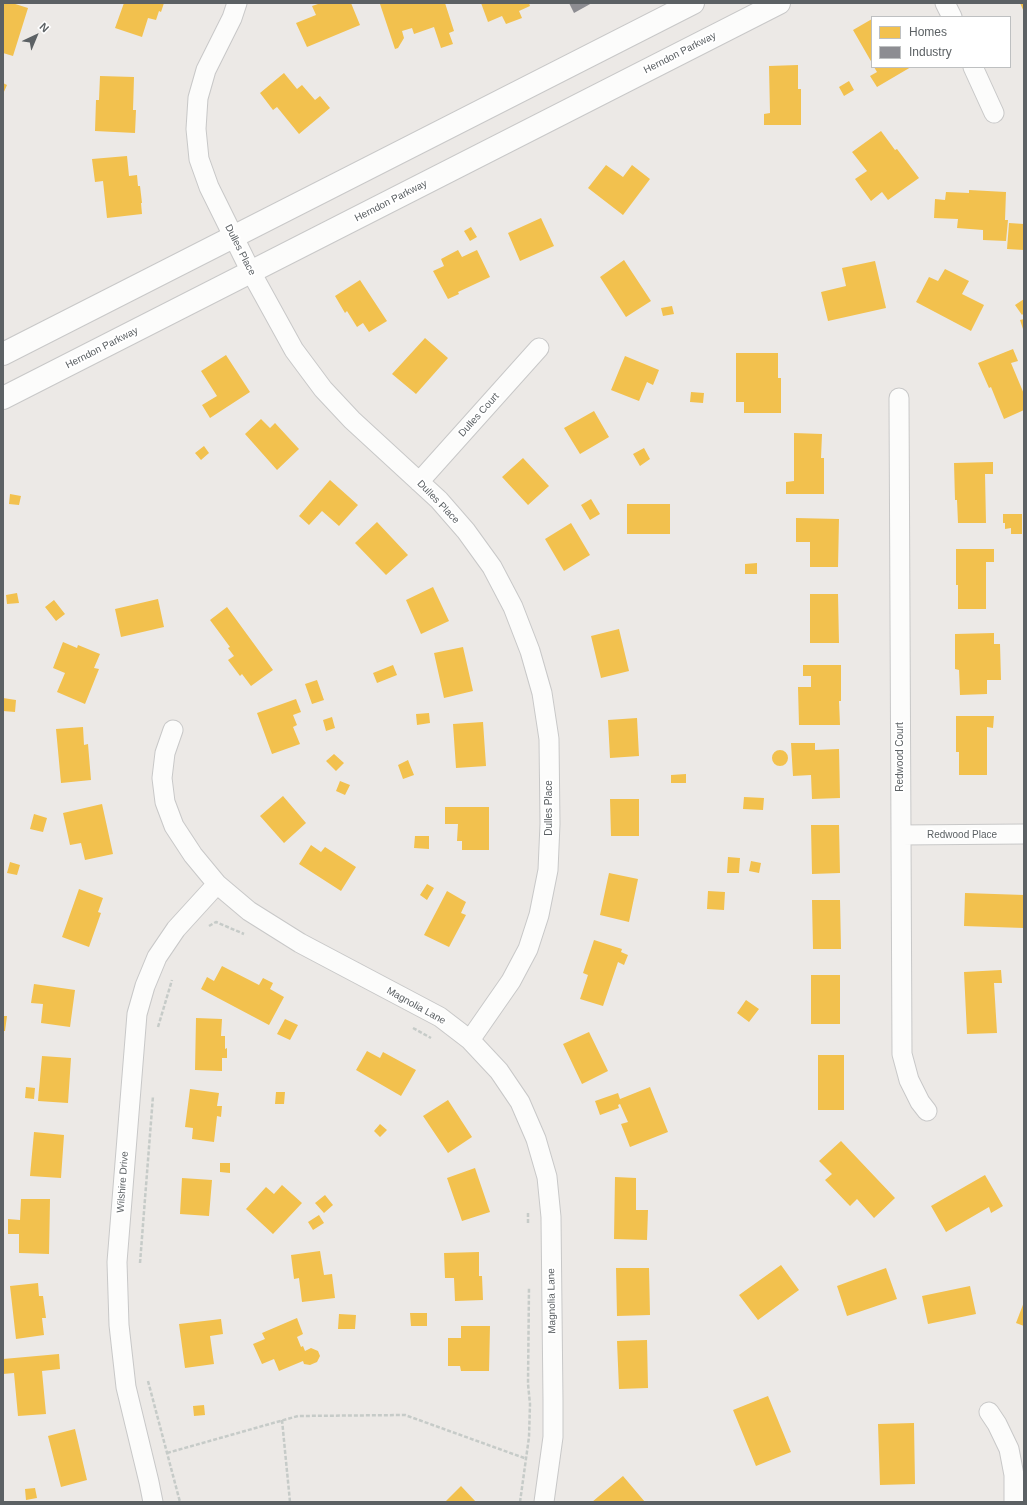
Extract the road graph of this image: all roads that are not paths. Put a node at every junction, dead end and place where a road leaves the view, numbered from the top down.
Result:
1 (237, 3) edge
2 (693, 3) edge
3 (779, 3) edge
4 (946, 3) edge
5 (952, 16) edge
6 (974, 68) edge
7 (994, 113) dead end
8 (233, 237) junction
9 (251, 272) junction
10 (538, 348) dead end
11 (3, 354) edge
12 (3, 398) edge
13 (899, 398) dead end
14 (419, 482) junction
15 (173, 730) dead end
16 (1024, 834) edge
17 (901, 835) junction
18 (217, 884) junction
19 (470, 1040) junction
20 (927, 1111) dead end
21 (989, 1412) dead end
22 (152, 1502) edge
23 (544, 1502) edge
24 (1014, 1502) edge

1 - 8 street, Dulles Place
2 - 8 main road
3 - 9 main road, Herndon Parkway
4 - 5 street
6 - 7 street
8 - 9 street, Dulles Place
8 - 11 main road
9 - 12 main road, Herndon Parkway
9 - 14 street, Dulles Place
10 - 14 street, Dulles Court
13 - 17 street, Redwood Court
14 - 19 street, Dulles Place
15 - 18 street, Magnolia Lane
16 - 17 street, Redwood Place
17 - 20 street, Redwood Court
18 - 19 street, Magnolia Lane
18 - 22 street, Wilshire Drive
19 - 23 street, Magnolia Lane
21 - 24 street

